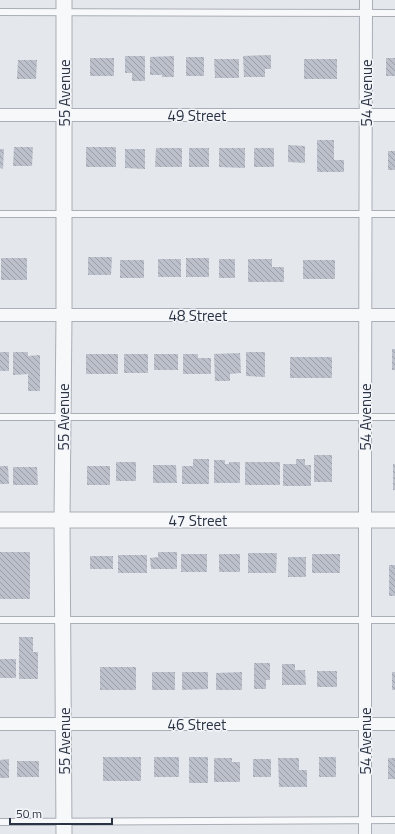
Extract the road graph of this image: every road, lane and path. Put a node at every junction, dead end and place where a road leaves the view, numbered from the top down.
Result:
1 (366, 0) edge
2 (64, 6) edge
3 (0, 12) edge
4 (366, 13) junction
5 (395, 13) edge
6 (0, 115) edge
7 (64, 115) junction
8 (366, 115) junction
9 (395, 115) edge
10 (0, 214) edge
11 (366, 214) junction
12 (395, 214) edge
13 (64, 215) junction
14 (0, 315) edge
15 (64, 315) junction
16 (365, 315) junction
17 (395, 315) edge
18 (0, 417) edge
19 (63, 417) junction
20 (365, 417) junction
21 (395, 417) edge
22 (0, 520) edge
23 (62, 520) junction
24 (365, 520) junction
25 (395, 520) edge
26 (0, 620) edge
27 (63, 620) junction
28 (365, 620) junction
29 (395, 620) edge
30 (0, 724) edge
31 (64, 724) junction
32 (365, 724) junction
33 (395, 724) edge
34 (365, 820) junction
35 (395, 820) edge
36 (0, 822) edge
37 (64, 828) edge
38 (365, 834) edge

1 - 4 street, 54 Avenue
2 - 3 lane
2 - 4 lane
2 - 7 street, 55 Avenue
4 - 5 lane
4 - 8 street, 54 Avenue
6 - 7 street, 49 Street
7 - 8 street, 49 Street
7 - 13 street, 55 Avenue
8 - 9 street, 49 Street
8 - 11 street, 54 Avenue
10 - 13 lane
11 - 12 lane
11 - 13 lane
11 - 16 street, 54 Avenue
13 - 15 street, 55 Avenue
14 - 15 street, 48 Street
15 - 16 street, 48 Street
15 - 19 street, 55 Avenue
16 - 17 street, 48 Street
16 - 20 street, 54 Avenue
18 - 19 lane
19 - 20 lane
19 - 23 street, 55 Avenue
20 - 21 lane
20 - 24 street, 54 Avenue
22 - 23 street, 47 Street
23 - 24 street, 47 Street
23 - 27 street, 55 Avenue
24 - 25 street, 47 Street
24 - 28 street, 54 Avenue
26 - 27 lane
27 - 28 lane
27 - 31 street, 55 Avenue
28 - 29 lane
28 - 32 street, 54 Avenue
30 - 31 street, 46 Street
31 - 32 street, 46 Street
31 - 37 street, 55 Avenue
32 - 33 street, 46 Street
32 - 34 street, 54 Avenue
34 - 35 lane
34 - 37 lane
34 - 38 street, 54 Avenue
36 - 37 lane

